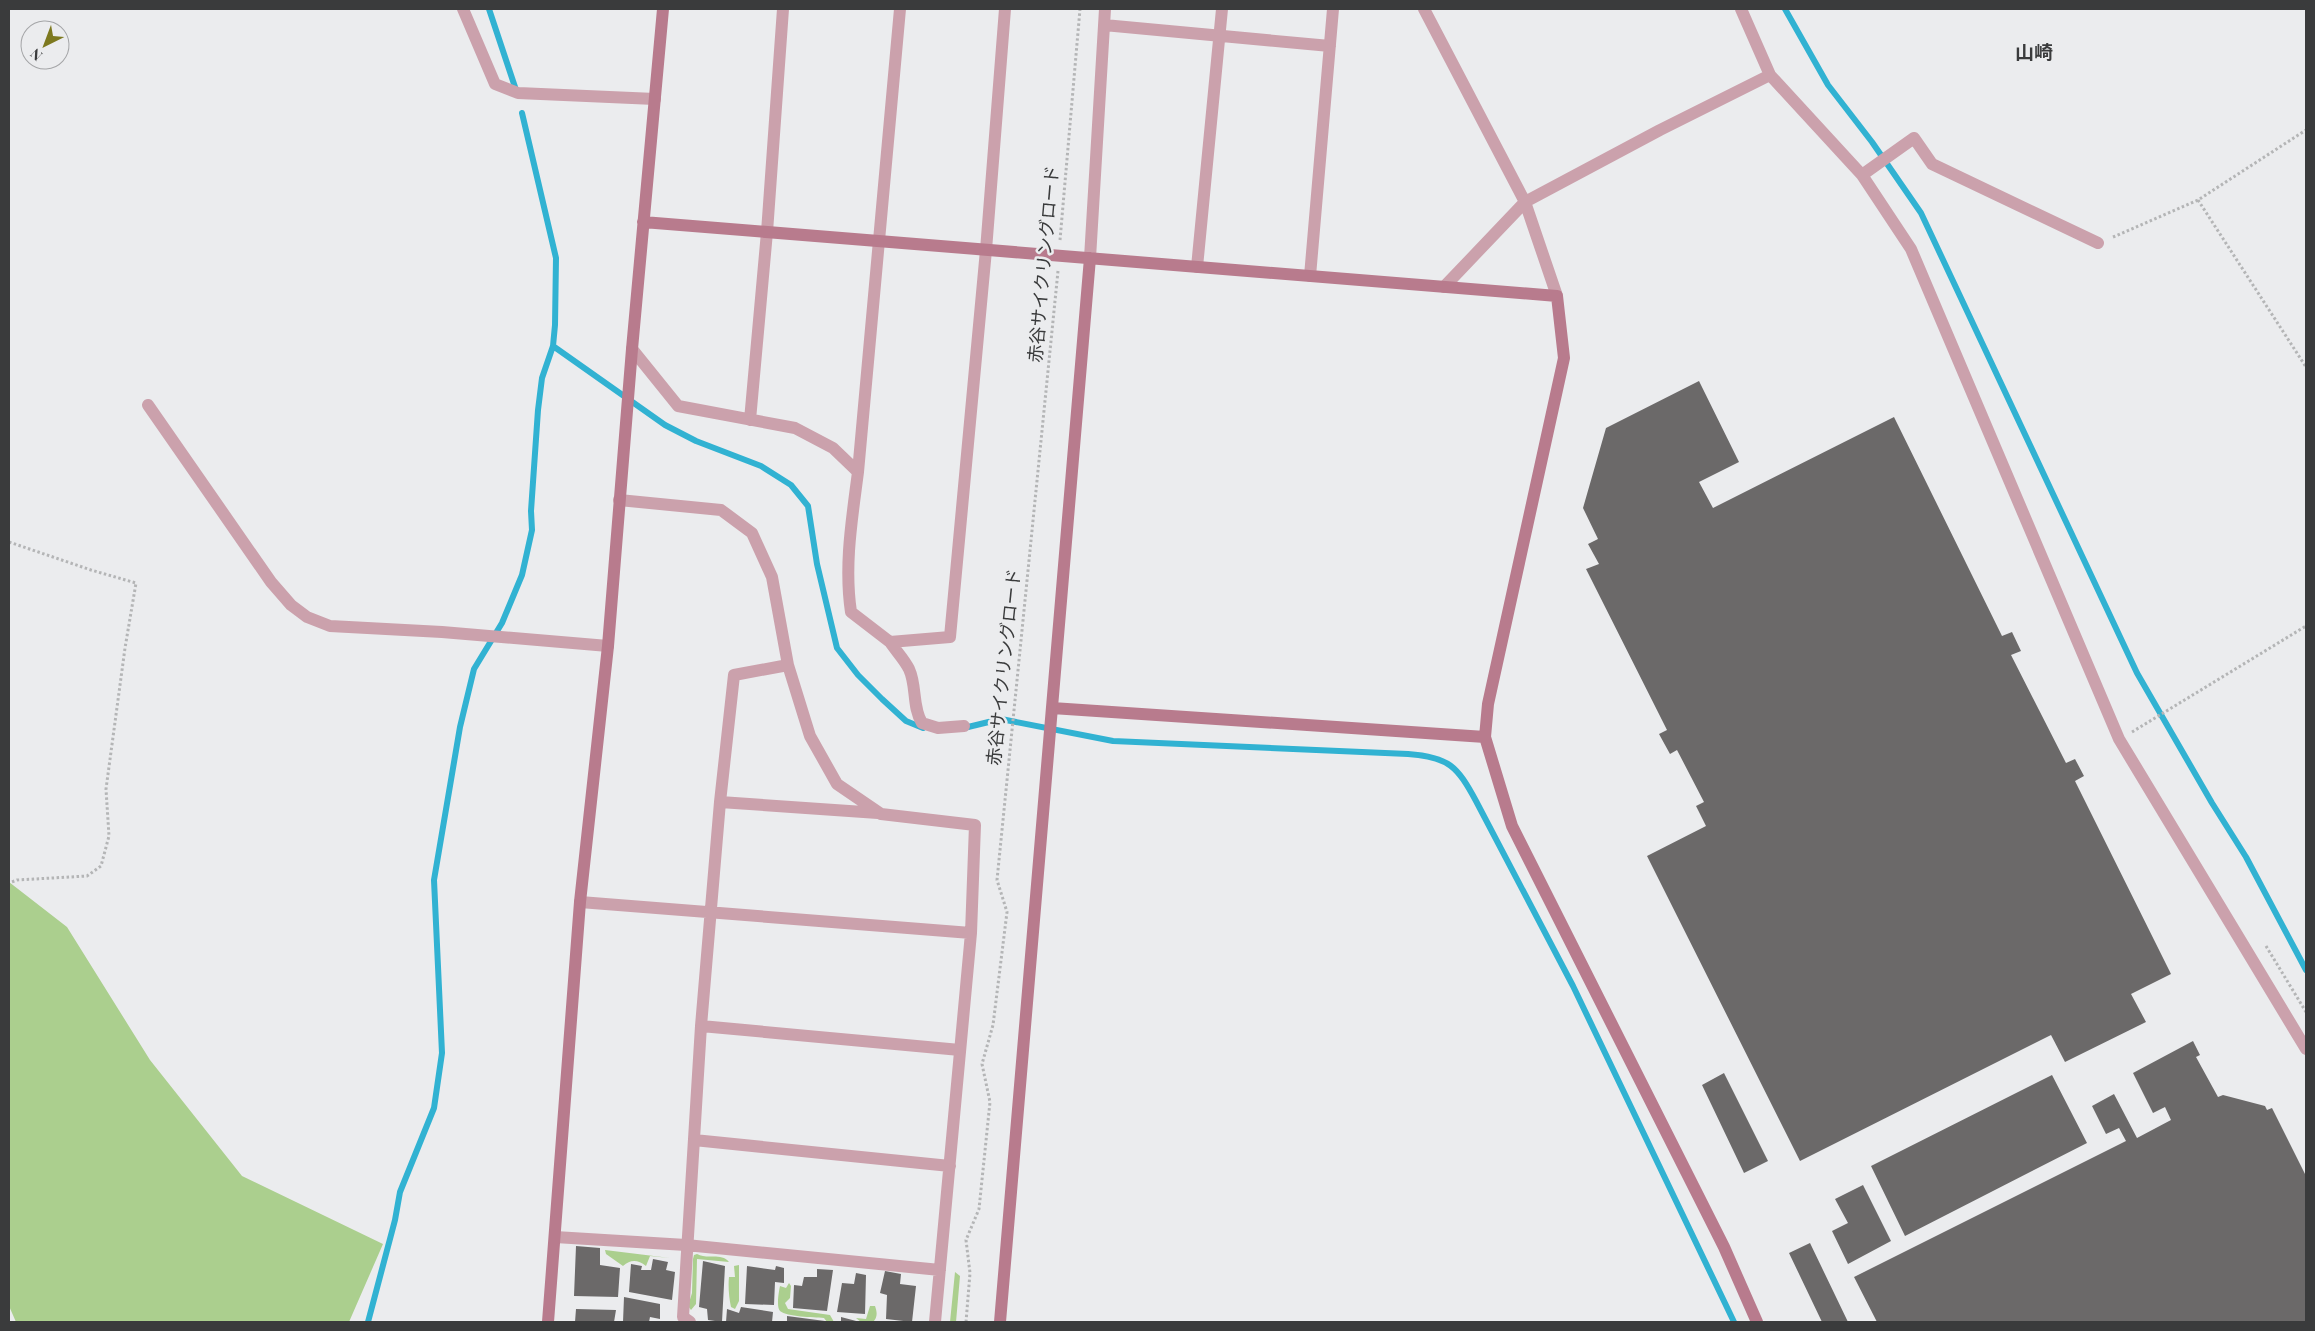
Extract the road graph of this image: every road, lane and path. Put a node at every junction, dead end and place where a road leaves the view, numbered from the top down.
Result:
1 (463, 9) edge
2 (663, 9) edge
3 (783, 9) edge
4 (900, 9) edge
5 (1005, 9) edge
6 (1080, 9) edge
7 (1105, 9) edge
8 (1222, 9) edge
9 (1333, 9) edge
10 (1424, 9) edge
11 (1741, 9) edge
12 (1104, 25) junction
13 (1220, 35) junction
14 (1330, 46) junction
15 (1770, 75) junction
16 (655, 99) junction
17 (2306, 130) edge
18 (1862, 175) junction
19 (2198, 200) junction
20 (1525, 202) junction
21 (643, 222) junction
22 (767, 232) junction
23 (880, 241) junction
24 (2098, 243) joint
25 (986, 250) junction
26 (1059, 256) junction
27 (1090, 258) junction
28 (1197, 267) junction
29 (1310, 276) junction
30 (1444, 287) junction
31 (1557, 296) junction
32 (632, 349) junction
33 (2306, 367) edge
34 (148, 405) dead end
35 (750, 420) junction
36 (858, 472) junction
37 (619, 500) junction
38 (9, 542) edge
39 (2306, 626) edge
40 (890, 642) junction
41 (608, 646) junction
42 (788, 665) junction
43 (1052, 708) junction
44 (2129, 723) dead end
45 (964, 726) dead end
46 (2133, 732) junction
47 (1485, 737) junction
48 (2119, 739) junction
49 (2138, 740) dead end
50 (720, 802) junction
51 (881, 814) junction
52 (9, 883) edge
53 (580, 902) junction
54 (712, 914) junction
55 (971, 933) junction
56 (2264, 944) dead end
57 (2306, 1012) edge
58 (701, 1026) junction
59 (2306, 1049) edge
60 (960, 1050) junction
61 (694, 1140) junction
62 (950, 1166) junction
63 (555, 1238) junction
64 (686, 1245) junction
65 (940, 1270) junction
66 (548, 1322) edge
67 (690, 1322) edge
68 (935, 1322) edge
69 (966, 1322) edge
70 (1000, 1322) edge
71 (1757, 1322) edge

1 - 16 street
2 - 16 street
3 - 22 street
4 - 23 street
5 - 25 street
6 - 26 path, 赤谷サイクリングロード
7 - 12 street
8 - 13 street
9 - 14 street
10 - 20 street
11 - 15 street
12 - 13 street
12 - 27 street
13 - 14 street
13 - 28 street
14 - 29 street
15 - 18 street
15 - 20 street
16 - 21 street
17 - 19 path
18 - 24 street
18 - 48 street
19 - 24 path
19 - 33 path
20 - 30 street
20 - 31 street
21 - 22 street
21 - 32 street
22 - 23 street
22 - 35 street
23 - 25 street
23 - 36 street
25 - 26 street
25 - 40 street
26 - 27 street
26 - 69 path, 赤谷サイクリングロード
27 - 28 street
27 - 43 street
28 - 29 street
29 - 30 street
30 - 31 street
31 - 47 street
32 - 35 street
32 - 37 street
34 - 41 street
35 - 36 street
36 - 40 street
37 - 41 street
37 - 42 street
38 - 52 path
39 - 46 path
40 - 45 street
41 - 53 street
42 - 50 street
42 - 51 street
43 - 47 street
43 - 70 street
44 - 46 path
46 - 48 path
46 - 49 path
47 - 71 street
48 - 59 street
50 - 51 street
50 - 54 street
51 - 55 street
53 - 54 street
53 - 63 street
54 - 55 street
54 - 58 street
55 - 60 street
56 - 57 path
58 - 60 street
58 - 61 street
60 - 62 street
61 - 62 street
61 - 64 street
62 - 65 street
63 - 64 street
63 - 66 street
64 - 65 street
64 - 67 street
65 - 68 street

